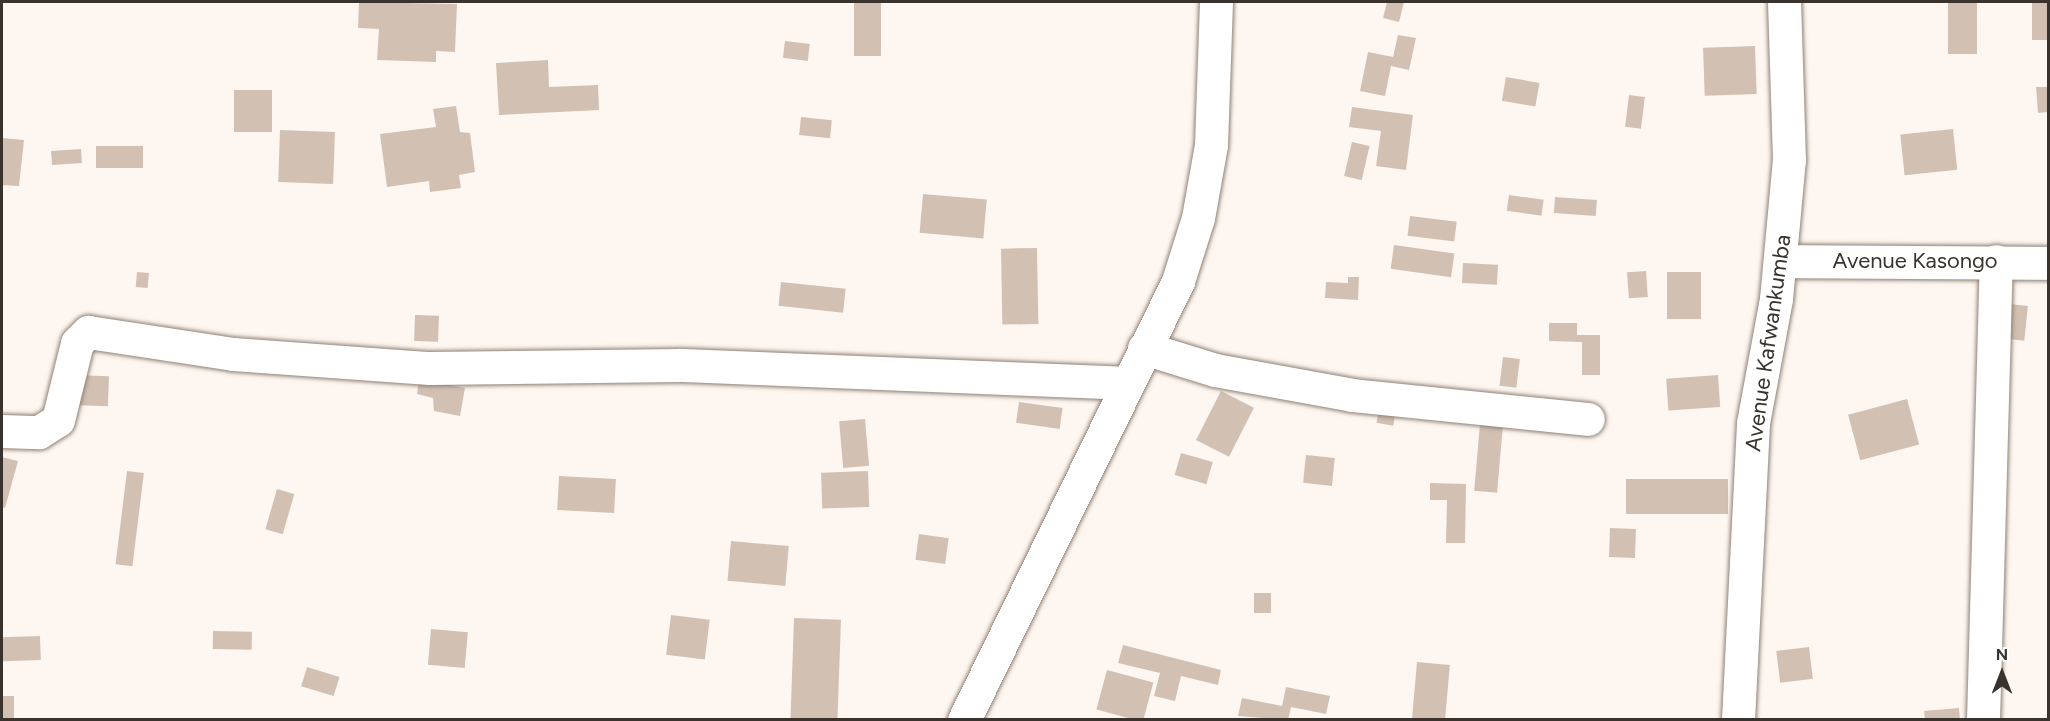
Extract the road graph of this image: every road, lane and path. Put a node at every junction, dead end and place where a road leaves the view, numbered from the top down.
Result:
1 (1216, 2) edge
2 (1784, 2) edge
3 (1781, 261) junction
4 (1996, 261) junction
5 (2049, 263) edge
6 (1143, 348) junction
7 (1126, 383) junction
8 (1587, 419) dead end
9 (2, 431) edge
10 (964, 720) edge
11 (1738, 720) edge
12 (1983, 720) edge

1 - 6 street
2 - 3 street, Avenue Kafwankumba
3 - 4 street, Avenue Kasongo
3 - 11 street, Avenue Kafwankumba
4 - 5 street, Avenue Kasongo
4 - 12 street
6 - 7 street
6 - 8 street
7 - 9 street
7 - 10 street

